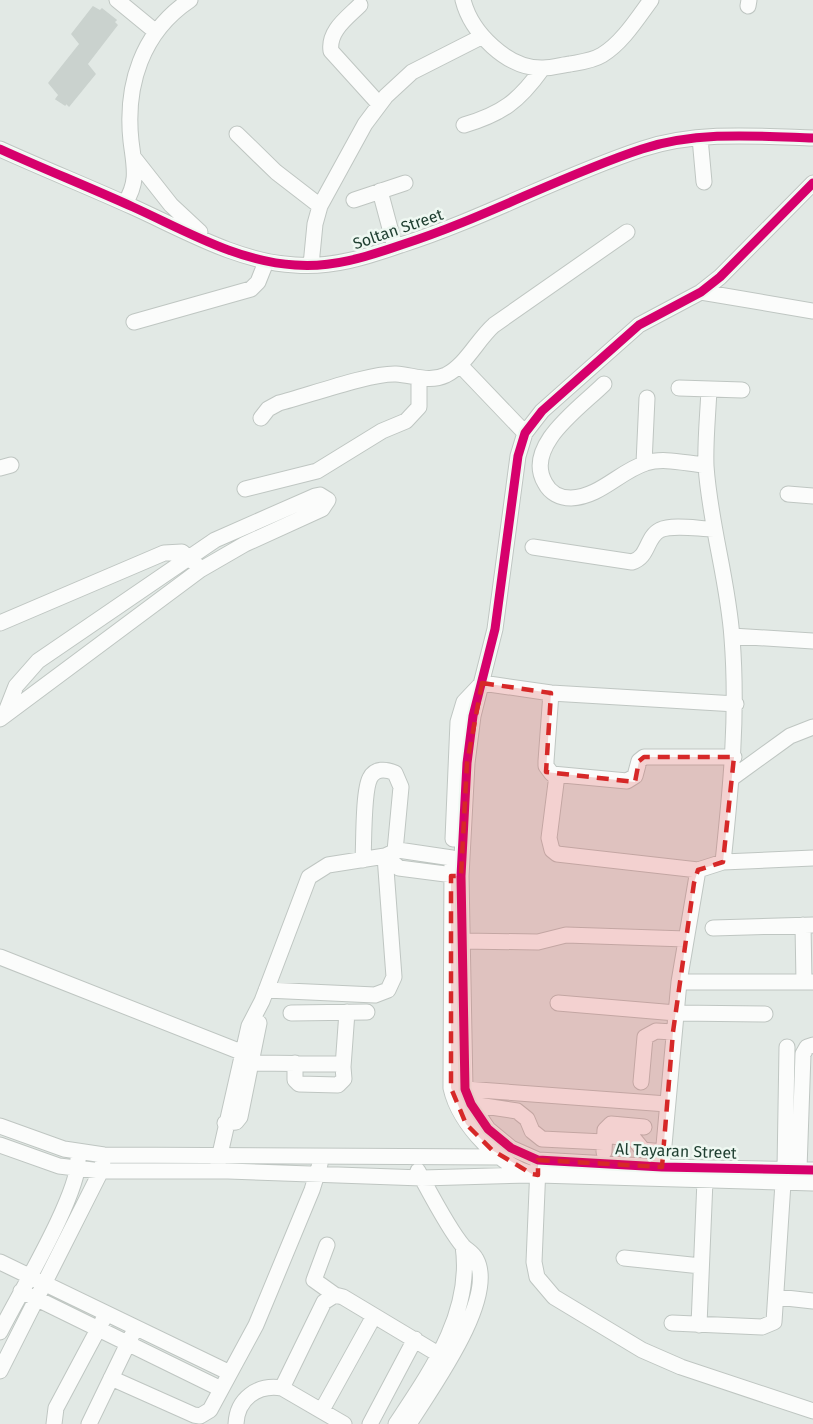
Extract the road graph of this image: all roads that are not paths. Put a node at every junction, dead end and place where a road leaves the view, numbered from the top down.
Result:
1 (117, 0) edge
2 (190, 0) edge
3 (463, 0) edge
4 (651, 0) edge
5 (360, 5) dead end
6 (156, 32) junction
7 (481, 37) junction
8 (542, 69) junction
9 (379, 104) junction
10 (464, 125) dead end
11 (237, 134) dead end
12 (700, 138) junction
13 (813, 138) edge
14 (0, 149) edge
15 (134, 158) junction
16 (704, 182) dead end
17 (405, 183) dead end
18 (813, 183) edge
19 (380, 191) junction
20 (354, 200) dead end
21 (125, 203) junction
22 (320, 206) junction
23 (627, 232) dead end
24 (216, 244) junction
25 (395, 247) junction
26 (266, 262) junction
27 (311, 265) junction
28 (701, 292) junction
29 (813, 311) edge
30 (134, 322) dead end
31 (460, 365) junction
32 (419, 379) junction
33 (604, 384) dead end
34 (679, 388) dead end
35 (710, 388) junction
36 (742, 390) dead end
37 (647, 398) dead end
38 (261, 418) dead end
39 (525, 433) junction
40 (644, 463) junction
41 (706, 465) junction
42 (245, 489) dead end
43 (788, 494) dead end
44 (813, 496) edge
45 (714, 529) junction
46 (533, 547) dead end
47 (190, 556) junction
48 (200, 570) junction
49 (0, 623) edge
50 (732, 636) junction
51 (813, 641) edge
52 (482, 683) junction
53 (551, 693) junction
54 (736, 704) junction
55 (3, 717) edge
56 (813, 727) edge
57 (734, 757) junction
58 (557, 775) junction
59 (732, 778) junction
60 (390, 854) junction
61 (452, 858) junction
62 (813, 858) edge
63 (363, 860) junction
64 (723, 862) junction
65 (698, 870) junction
66 (456, 876) junction
67 (808, 925) edge
68 (713, 928) dead end
69 (686, 939) junction
70 (462, 941) junction
71 (0, 957) edge
72 (679, 982) junction
73 (808, 982) edge
74 (264, 995) junction
75 (558, 1003) dead end
76 (347, 1012) junction
77 (367, 1012) dead end
78 (291, 1013) dead end
79 (676, 1013) junction
80 (765, 1014) dead end
81 (673, 1032) junction
82 (813, 1045) edge
83 (787, 1047) dead end
84 (246, 1058) junction
85 (295, 1063) junction
86 (343, 1067) junction
87 (641, 1082) dead end
88 (465, 1089) junction
89 (471, 1104) junction
90 (667, 1104) junction
91 (0, 1126) edge
92 (644, 1127) dead end
93 (605, 1138) junction
94 (0, 1145) edge
95 (77, 1152) junction
96 (104, 1155) junction
97 (225, 1155) junction
98 (502, 1157) junction
99 (313, 1158) junction
100 (411, 1158) junction
101 (662, 1160) junction
102 (603, 1164) junction
103 (79, 1168) junction
104 (536, 1170) junction
105 (101, 1171) junction
106 (222, 1171) junction
107 (311, 1173) junction
108 (795, 1173) edge
109 (422, 1178) junction
110 (705, 1180) junction
111 (813, 1183) edge
112 (58, 1220) junction
113 (73, 1226) junction
114 (327, 1245) dead end
115 (624, 1258) dead end
116 (0, 1262) edge
117 (701, 1266) junction
118 (30, 1274) junction
119 (46, 1282) junction
120 (21, 1291) junction
121 (335, 1295) junction
122 (777, 1298) junction
123 (38, 1299) junction
124 (813, 1301) edge
125 (107, 1312) junction
126 (374, 1316) junction
127 (672, 1323) dead end
128 (699, 1325) junction
129 (136, 1327) junction
130 (98, 1329) junction
131 (0, 1332) edge
132 (415, 1339) junction
133 (6, 1342) edge
134 (128, 1343) junction
135 (444, 1356) junction
136 (2, 1364) edge
137 (230, 1372) junction
138 (111, 1378) junction
139 (282, 1388) junction
140 (221, 1389) junction
141 (322, 1410) junction
142 (813, 1411) edge
143 (234, 1421) edge
144 (54, 1424) edge
145 (89, 1424) edge
146 (344, 1424) edge
147 (370, 1424) edge
148 (396, 1424) edge
149 (409, 1424) edge

1 - 6 street
2 - 6 street
3 - 7 street
4 - 8 street
5 - 9 street
6 - 15 street
7 - 8 street
7 - 9 street
8 - 10 street
9 - 22 street
11 - 22 street
12 - 13 street, Soltan Street
12 - 16 street
12 - 25 street, Soltan Street
14 - 21 street, Soltan Street
15 - 21 street
15 - 24 street
17 - 19 street
18 - 28 street
19 - 20 street
19 - 25 street
21 - 24 street, Soltan Street
22 - 27 street
23 - 31 street
24 - 26 street, Soltan Street
25 - 27 street, Soltan Street
26 - 27 street, Soltan Street
26 - 30 street
28 - 29 street
28 - 39 street
31 - 32 street
31 - 39 street
32 - 38 street
32 - 42 street
33 - 40 street
34 - 35 street
35 - 36 street
35 - 41 street
37 - 40 street
39 - 52 street
40 - 41 street
41 - 45 street
43 - 44 street
45 - 46 street
45 - 50 street
47 - 48 street
47 - 48 street
47 - 49 street
47 - 55 street
48 - 55 street
50 - 51 street
50 - 54 street
52 - 53 street
52 - 61 street
52 - 66 street
53 - 54 street
53 - 58 street
54 - 57 street
56 - 59 street
57 - 58 street
57 - 59 street
58 - 65 street
59 - 64 street
60 - 61 street
60 - 63 street
60 - 63 street
60 - 66 street
60 - 74 street
61 - 66 street
62 - 64 street
63 - 74 street
64 - 65 street
65 - 69 street
66 - 70 street
66 - 98 street
67 - 68 street
67 - 73 street
69 - 70 street
69 - 72 street
70 - 88 street
71 - 84 street
72 - 73 street
72 - 79 street
74 - 84 street
75 - 79 street
76 - 77 street
76 - 78 street
76 - 86 street
79 - 80 street
79 - 81 street
81 - 87 street
81 - 90 street
82 - 108 street
83 - 108 street
84 - 85 street
84 - 97 street
85 - 86 street
85 - 86 street
88 - 89 street
88 - 90 street
89 - 93 street
89 - 104 street
90 - 101 street
91 - 95 street
92 - 93 street
93 - 101 street
93 - 102 street
94 - 103 street
95 - 96 street
95 - 103 street
96 - 97 street
96 - 105 street
97 - 99 street
97 - 106 street
98 - 100 street
98 - 104 street
99 - 100 street
99 - 107 street
100 - 109 street
101 - 102 street, Al Tayaran Street
101 - 108 street, Al Tayaran Street
102 - 104 street, Al Tayaran Street
103 - 105 street
103 - 112 street
104 - 109 street
104 - 110 street, Al Tayaran Street
104 - 142 street
105 - 106 street
105 - 113 street
106 - 107 street
107 - 109 street
107 - 137 street
108 - 110 street, Al Tayaran Street
108 - 111 street, Al Tayaran Street
108 - 122 street
109 - 135 street
110 - 117 street
112 - 113 street
112 - 118 street
113 - 119 street
114 - 121 street
115 - 117 street
116 - 118 street
117 - 128 street
118 - 119 street
118 - 120 street
119 - 123 street
119 - 125 street
120 - 123 street
120 - 131 street
121 - 126 street
121 - 139 street
122 - 124 street
122 - 128 street
123 - 130 street
123 - 133 street
125 - 129 street
125 - 130 street
126 - 132 street
126 - 141 street
127 - 128 street
129 - 134 street
129 - 137 street
130 - 134 street
130 - 144 street
132 - 135 street
132 - 147 street
133 - 136 street
134 - 138 street
134 - 140 street
135 - 148 street
135 - 149 street
137 - 140 street
138 - 140 street
138 - 145 street
139 - 141 street
139 - 143 street
141 - 146 street

